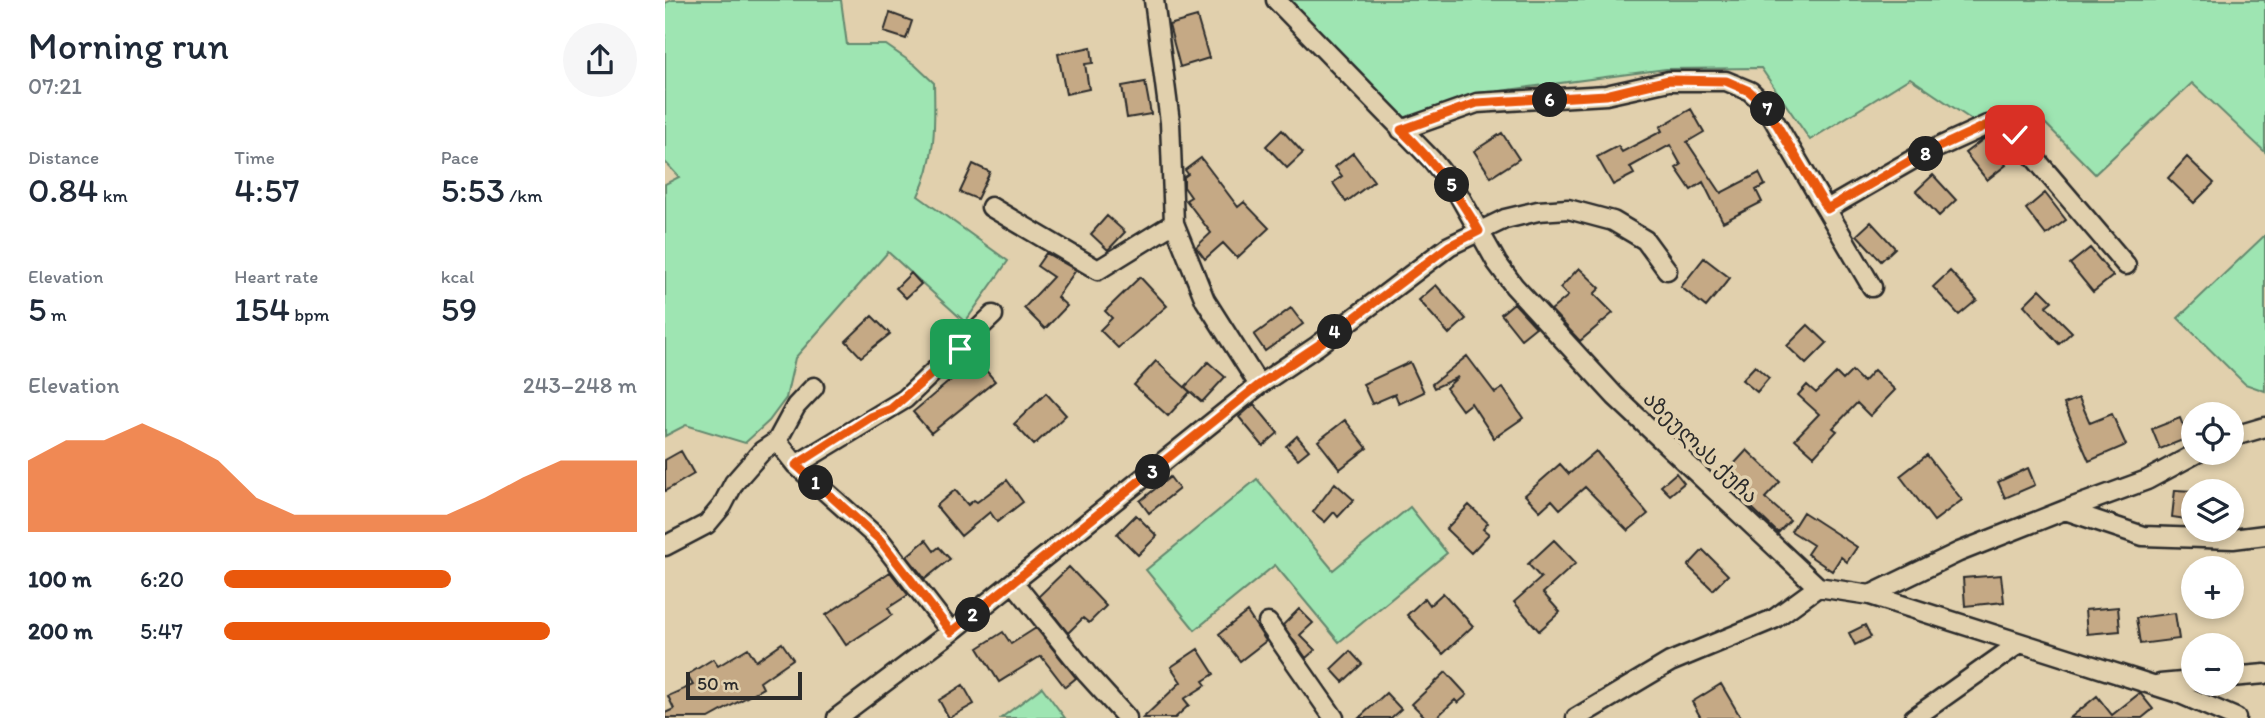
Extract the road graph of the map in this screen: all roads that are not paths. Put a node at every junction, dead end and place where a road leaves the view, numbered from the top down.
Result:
1 (1154, 0) edge
2 (1276, 0) edge
3 (1401, 130) junction
4 (991, 207) dead end
5 (1827, 209) junction
6 (1174, 223) junction
7 (1479, 231) junction
8 (2126, 265) dead end
9 (1667, 270) dead end
10 (1872, 287) dead end
11 (993, 315) dead end
12 (1259, 385) junction
13 (814, 387) dead end
14 (2265, 427) edge
15 (2244, 433) edge
16 (778, 441) junction
17 (2181, 462) edge
18 (796, 465) junction
19 (2066, 510) junction
20 (2265, 535) edge
21 (665, 546) edge
22 (1014, 583) junction
23 (1818, 587) junction
24 (1870, 595) junction
25 (1268, 623) dead end
26 (951, 632) junction
27 (2019, 643) junction
28 (2265, 674) edge
29 (2244, 676) edge
30 (2181, 682) edge
31 (2153, 684) junction
32 (837, 718) edge
33 (1127, 718) edge
34 (1334, 718) edge
35 (1576, 718) edge
36 (1914, 718) edge
37 (2236, 718) edge

1 - 6 street
2 - 3 street, აზეულას ქუჩა
3 - 5 street
3 - 7 street, აზეულას ქუჩა
4 - 6 street
5 - 8 street
5 - 10 street
6 - 12 street
7 - 9 street
7 - 12 street
7 - 23 street, აზეულას ქუჩა
11 - 18 street
12 - 22 street
13 - 16 street
14 - 15 street
16 - 18 street
16 - 21 street
17 - 19 street
18 - 26 street
19 - 20 street
19 - 24 street
22 - 26 street
22 - 33 street
23 - 24 street
23 - 35 street
24 - 27 street
25 - 34 street
26 - 32 street
27 - 31 street
27 - 36 street
28 - 29 street
30 - 31 street
31 - 37 street

